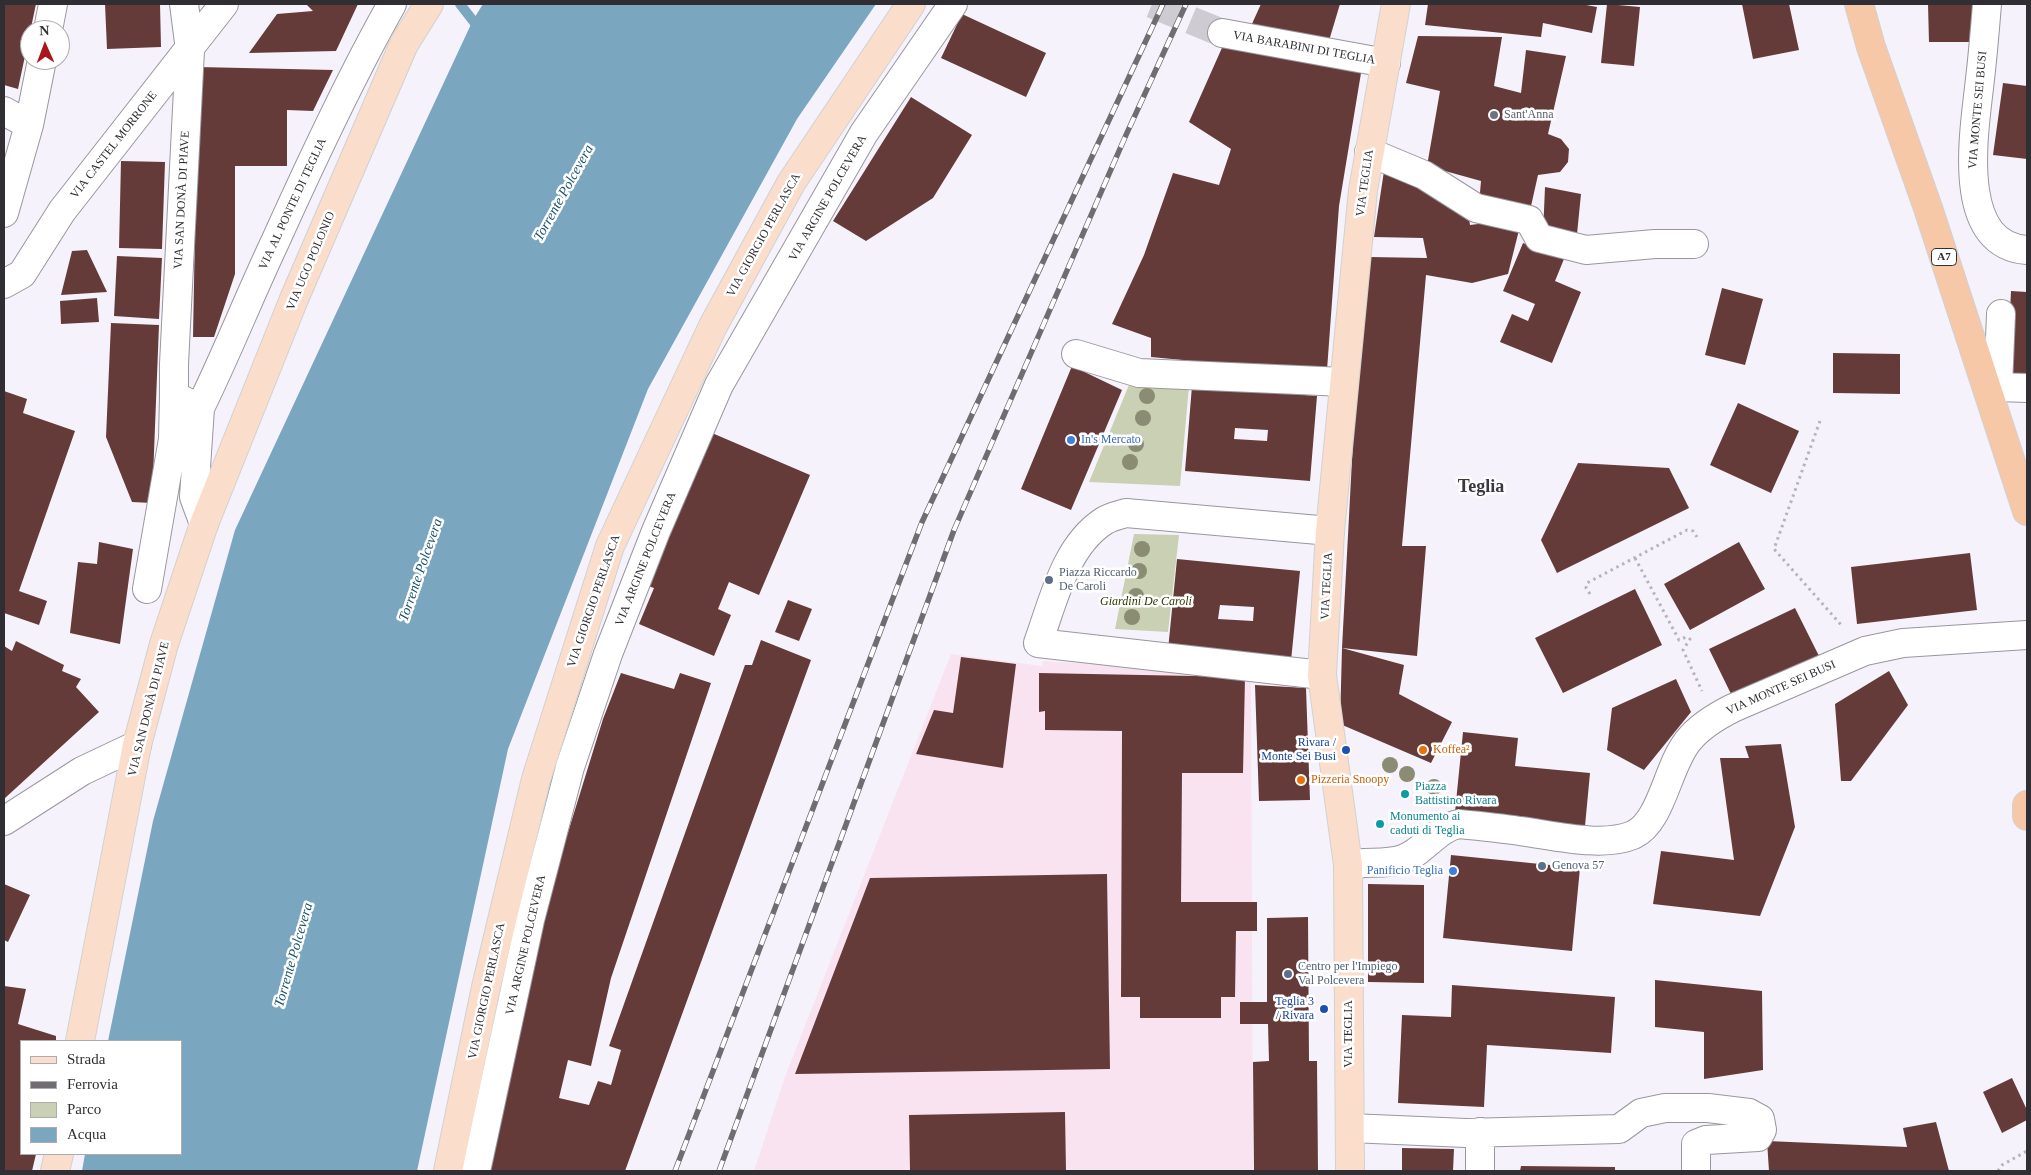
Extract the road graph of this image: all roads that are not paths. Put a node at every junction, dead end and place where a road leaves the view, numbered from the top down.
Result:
1 (53, 4) edge
2 (184, 4) edge
3 (224, 4) edge
4 (392, 4) edge
5 (911, 4) edge
6 (953, 4) edge
7 (1396, 4) edge
8 (1859, 4) edge
9 (1988, 4) edge
10 (425, 10) edge
11 (50, 20) edge
12 (1222, 33) tunnel mouth
13 (190, 50) junction
14 (1386, 63) junction
15 (40, 70) edge
16 (4, 111) edge
17 (29, 125) junction
18 (1369, 152) junction
19 (4, 214) edge
20 (1694, 244) dead end
21 (2027, 250) edge
22 (4, 284) edge
23 (2002, 314) dead end
24 (1076, 354) dead end
25 (1344, 382) junction
26 (2027, 388) edge
27 (174, 396) junction
28 (200, 408) junction
29 (2027, 511) edge
30 (204, 524) junction
31 (1330, 531) junction
32 (146, 590) dead end
33 (2027, 635) edge
34 (1322, 675) junction
35 (138, 745) junction
36 (2027, 806) edge
37 (2027, 816) edge
38 (4, 821) edge
39 (1348, 865) junction
40 (80, 1040) edge
41 (1350, 1128) junction
42 (1480, 1132) junction
43 (59, 1155) edge
44 (55, 1171) edge
45 (448, 1171) edge
46 (476, 1171) edge
47 (1350, 1171) edge
48 (1480, 1171) edge
49 (1696, 1171) edge

1 - 11 street
2 - 13 street, VIA SAN DONÀ DI PIAVE
3 - 13 street, VIA CASTEL MORRONE
4 - 28 street, VIA AL PONTE DI TEGLIA
5 - 45 main road, VIA GIORGIO PERLASCA
6 - 46 street, VIA ARGINE POLCEVERA
7 - 14 main road, VIA TEGLIA
8 - 29 highway, A7
9 - 21 street, VIA MONTE SEI BUSI
10 - 30 main road, VIA UGO POLONIO
12 - 14 street, VIA BARABINI DI TEGLIA
13 - 22 street, VIA CASTEL MORRONE
13 - 27 street, VIA SAN DONÀ DI PIAVE
14 - 18 main road, VIA TEGLIA
15 - 17 street
16 - 17 street
17 - 19 street
18 - 20 street
18 - 25 main road, VIA TEGLIA
23 - 26 street
24 - 25 street
25 - 31 main road, VIA TEGLIA
27 - 28 street
27 - 32 street, VIA SAN DONÀ DI PIAVE
28 - 30 street
30 - 35 main road, VIA SAN DONÀ DI PIAVE
31 - 34 main road, VIA TEGLIA
31 - 34 street
33 - 39 street, VIA MONTE SEI BUSI
34 - 39 main road, VIA TEGLIA
35 - 38 street
35 - 40 main road, VIA SAN DONÀ DI PIAVE
36 - 37 highway
39 - 41 main road, VIA TEGLIA
41 - 42 street
41 - 47 main road, VIA TEGLIA
42 - 48 street
42 - 49 street
43 - 44 main road

